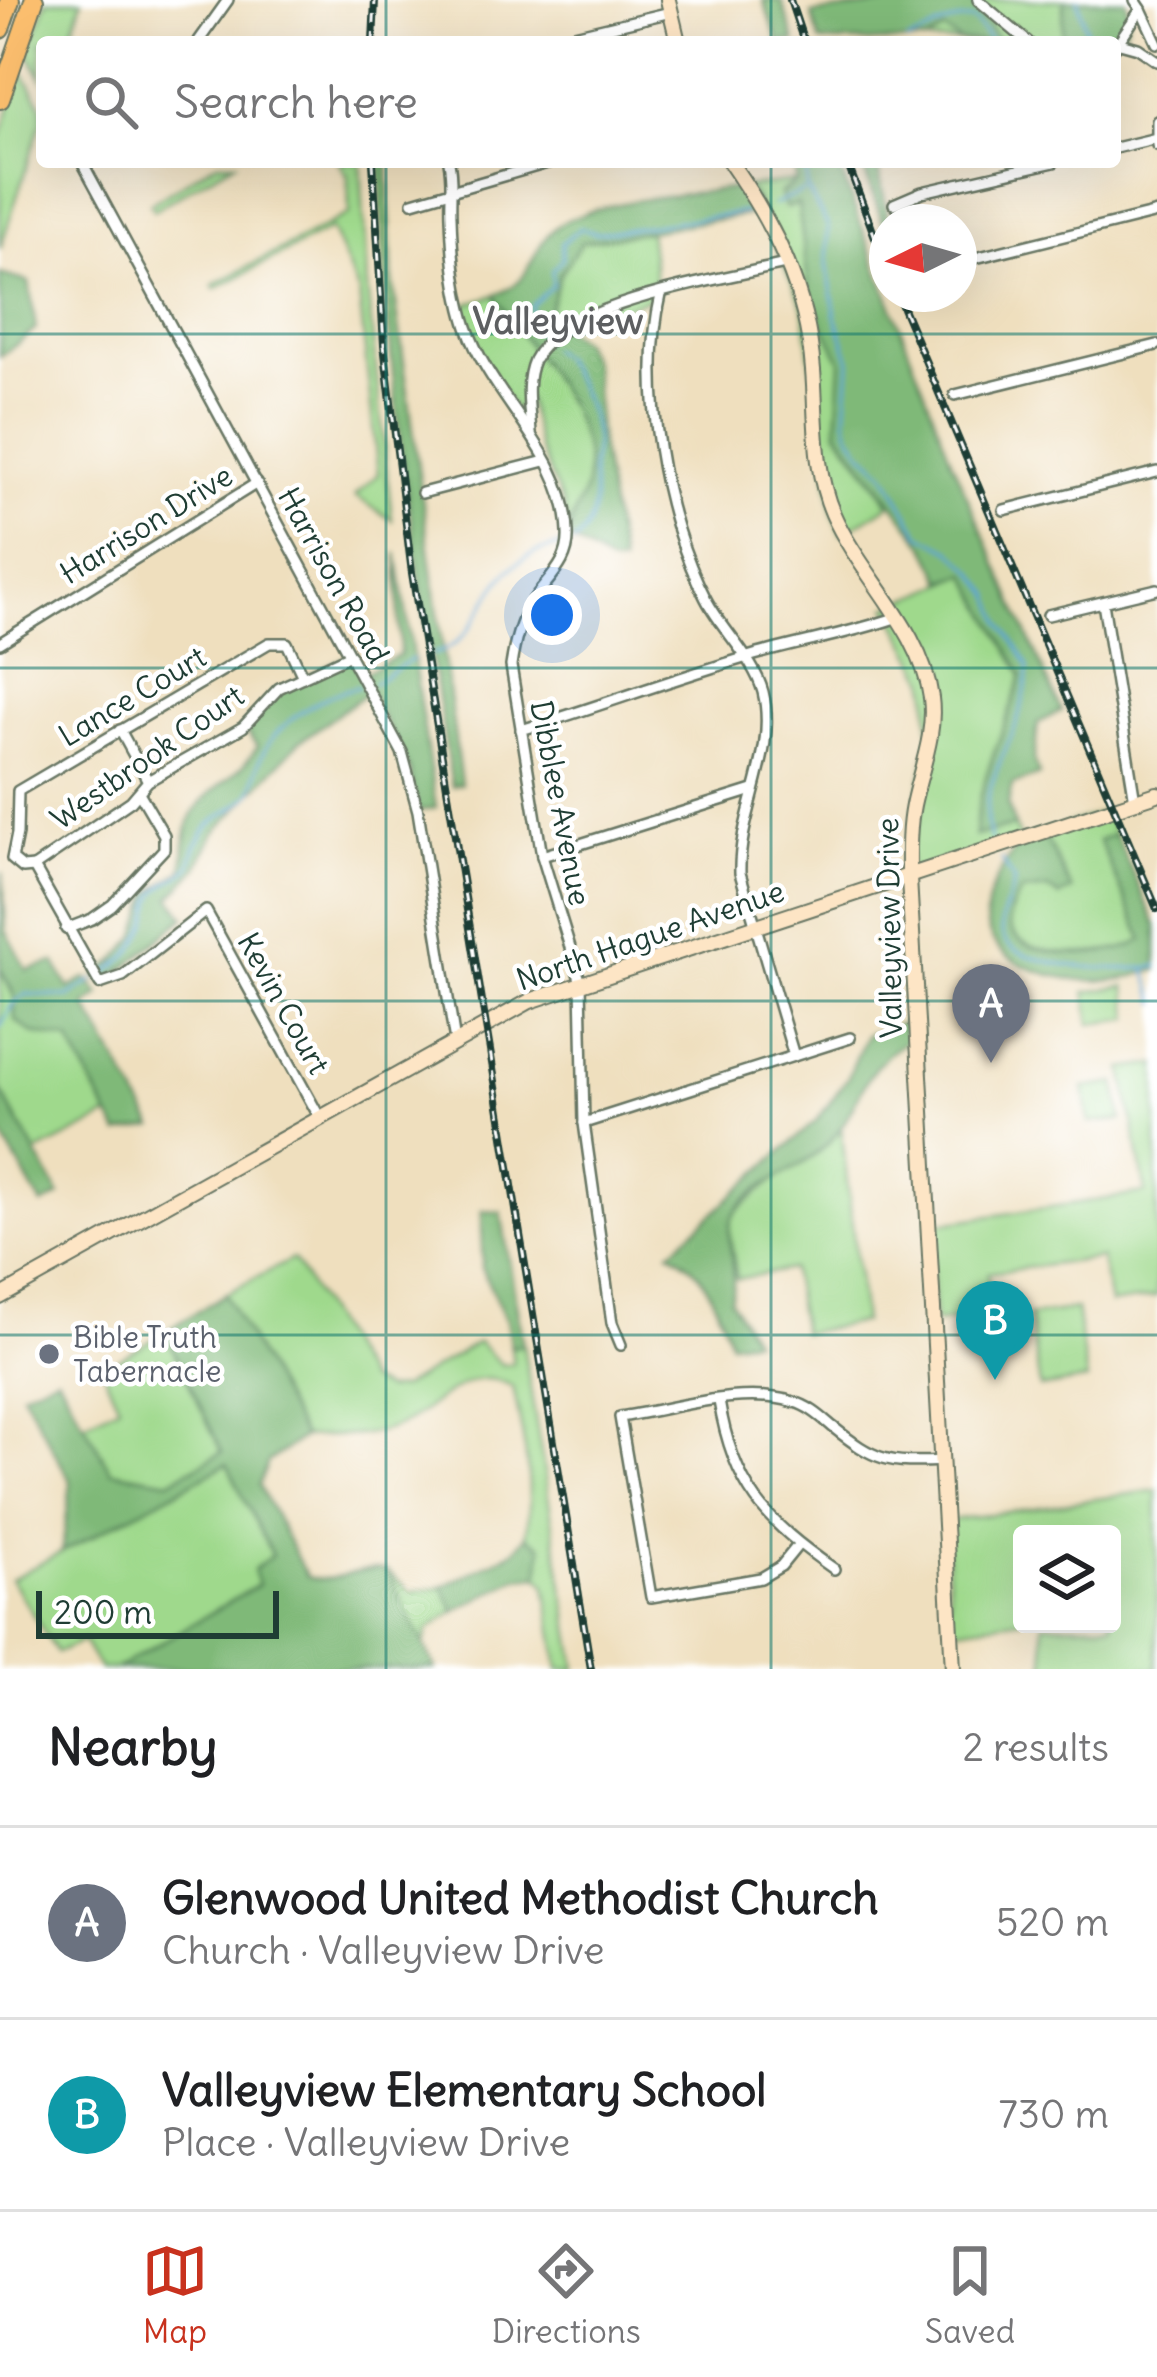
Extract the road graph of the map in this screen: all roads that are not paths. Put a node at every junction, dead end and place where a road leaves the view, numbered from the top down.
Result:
1 (10, 0) edge
2 (34, 0) edge
3 (228, 0) edge
4 (979, 0) edge
5 (1138, 5) edge
6 (670, 6) edge
7 (0, 29) edge
8 (202, 36) edge
9 (566, 36) edge
10 (677, 36) edge
11 (1021, 36) edge
12 (1121, 39) edge
13 (1157, 43) edge
14 (1121, 45) edge
15 (1157, 62) edge
16 (0, 99) edge
17 (1157, 121) edge
18 (1157, 140) edge
19 (1121, 147) edge
20 (85, 168) edge
21 (449, 168) edge
22 (531, 168) edge
23 (734, 168) edge
24 (1028, 168) edge
25 (451, 192) junction
26 (413, 202) dead end
27 (894, 204) dead end
28 (1157, 214) edge
29 (977, 258) edge
30 (789, 263) junction
31 (661, 295) junction
32 (1157, 345) edge
33 (955, 395) dead end
34 (531, 434) junction
35 (545, 461) junction
36 (1157, 472) edge
37 (257, 484) junction
38 (422, 493) dead end
39 (1004, 510) dead end
40 (1157, 590) edge
41 (1103, 602) junction
42 (1048, 615) dead end
43 (895, 618) junction
44 (0, 644) edge
45 (350, 655) junction
46 (744, 658) junction
47 (303, 677) junction
48 (120, 730) junction
49 (521, 730) junction
50 (148, 781) junction
51 (753, 790) junction
52 (140, 794) junction
53 (1157, 794) edge
54 (1135, 801) junction
55 (542, 856) junction
56 (34, 867) junction
57 (909, 878) junction
58 (755, 926) junction
59 (66, 929) junction
60 (580, 983) junction
61 (850, 1038) dead end
62 (455, 1042) junction
63 (794, 1055) junction
64 (320, 1118) junction
65 (584, 1123) junction
66 (0, 1297) edge
67 (621, 1345) dead end
68 (719, 1401) junction
69 (942, 1461) junction
70 (798, 1545) junction
71 (834, 1569) dead end
72 (953, 1669) edge

1 - 7 highway
2 - 16 highway
3 - 8 street
4 - 11 street
5 - 12 street
5 - 13 street
6 - 9 street
6 - 10 street
14 - 15 street
17 - 18 street
18 - 19 street
20 - 37 street, Harrison Road
21 - 25 street, Dibblee Avenue
22 - 25 street
23 - 30 street, Valleyview Drive
24 - 27 street
25 - 26 street
25 - 34 street, Dibblee Avenue
28 - 29 street
30 - 31 street
30 - 43 street, Valleyview Drive
31 - 34 street
31 - 46 street
32 - 33 street
34 - 35 street, Dibblee Avenue
35 - 38 street
35 - 49 street, Dibblee Avenue
36 - 39 street
37 - 44 street, Harrison Drive
37 - 45 street, Harrison Road
40 - 41 street
41 - 42 street
41 - 54 street
43 - 46 street
43 - 57 street, Valleyview Drive
45 - 47 street, Westbrook Court
45 - 62 street, Harrison Road
46 - 49 street
46 - 51 street
47 - 48 street, Lance Court
47 - 50 street, Westbrook Court
48 - 50 street
48 - 56 street, Lance Court
49 - 55 street, Dibblee Avenue
50 - 52 street, Westbrook Court
51 - 55 street
51 - 58 street
52 - 56 street, Westbrook Court
52 - 59 street
53 - 54 street, North Hague Avenue
54 - 57 street, North Hague Avenue
55 - 60 street, Dibblee Avenue
56 - 59 street
57 - 58 street, North Hague Avenue
57 - 69 street, Valleyview Drive
58 - 60 street, North Hague Avenue
58 - 63 street
59 - 64 street, Kevin Court
60 - 62 street, North Hague Avenue
60 - 65 street, Dibblee Avenue
61 - 63 street
62 - 64 street, North Hague Avenue
63 - 65 street
64 - 66 street, North Hague Avenue
65 - 67 street, Dibblee Avenue
68 - 69 street
68 - 70 street
68 - 70 street
69 - 72 street, Valleyview Drive
70 - 71 street

